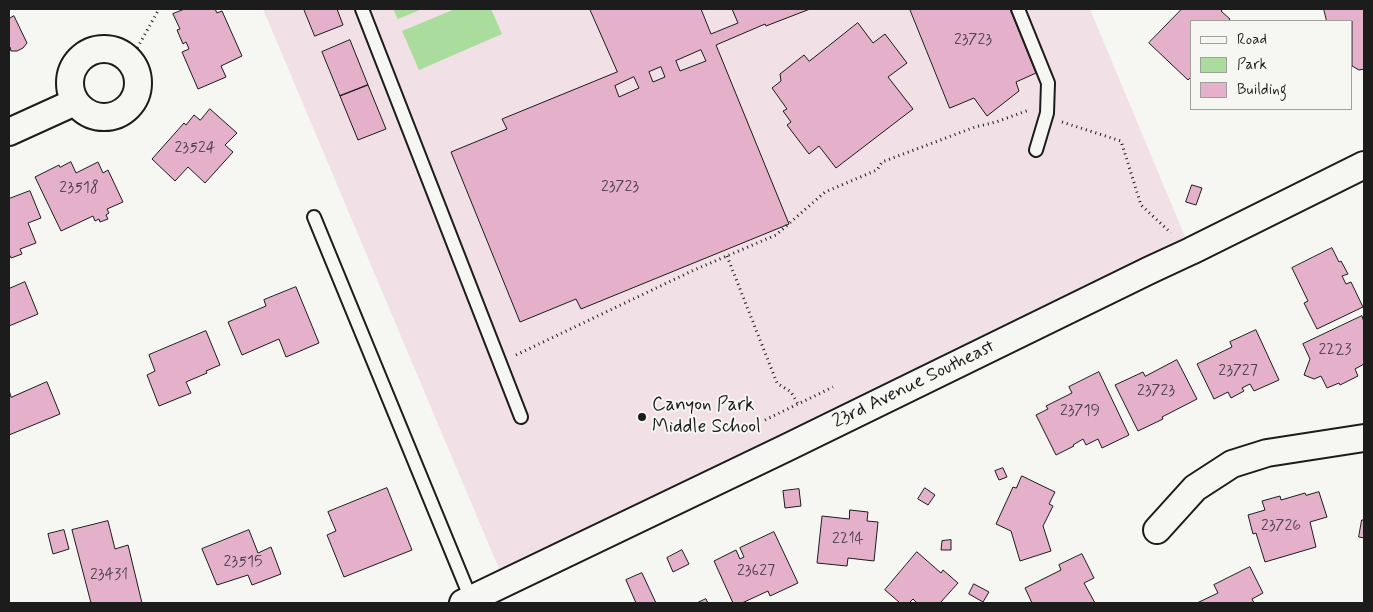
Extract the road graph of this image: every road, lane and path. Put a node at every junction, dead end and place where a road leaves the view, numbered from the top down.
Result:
1 (159, 9) edge
2 (362, 9) edge
3 (1018, 9) edge
4 (130, 61) junction
5 (75, 102) junction
6 (1048, 113) junction
7 (9, 132) edge
8 (1036, 150) dead end
9 (1363, 168) edge
10 (314, 217) dead end
11 (1191, 251) junction
12 (727, 256) junction
13 (500, 362) junction
14 (833, 387) dead end
15 (798, 404) junction
16 (521, 417) dead end
17 (765, 420) dead end
18 (1364, 438) edge
19 (1157, 530) dead end
20 (467, 601) edge

1 - 4 path
2 - 13 lane
3 - 6 lane
4 - 5 street
4 - 5 street
5 - 7 street
6 - 8 lane
6 - 11 path
6 - 12 path
9 - 11 street, 23rd Avenue Southeast
10 - 20 lane
11 - 20 street, 23rd Avenue Southeast
12 - 13 path
12 - 15 path
13 - 16 lane
14 - 15 path
15 - 17 path
18 - 19 street

